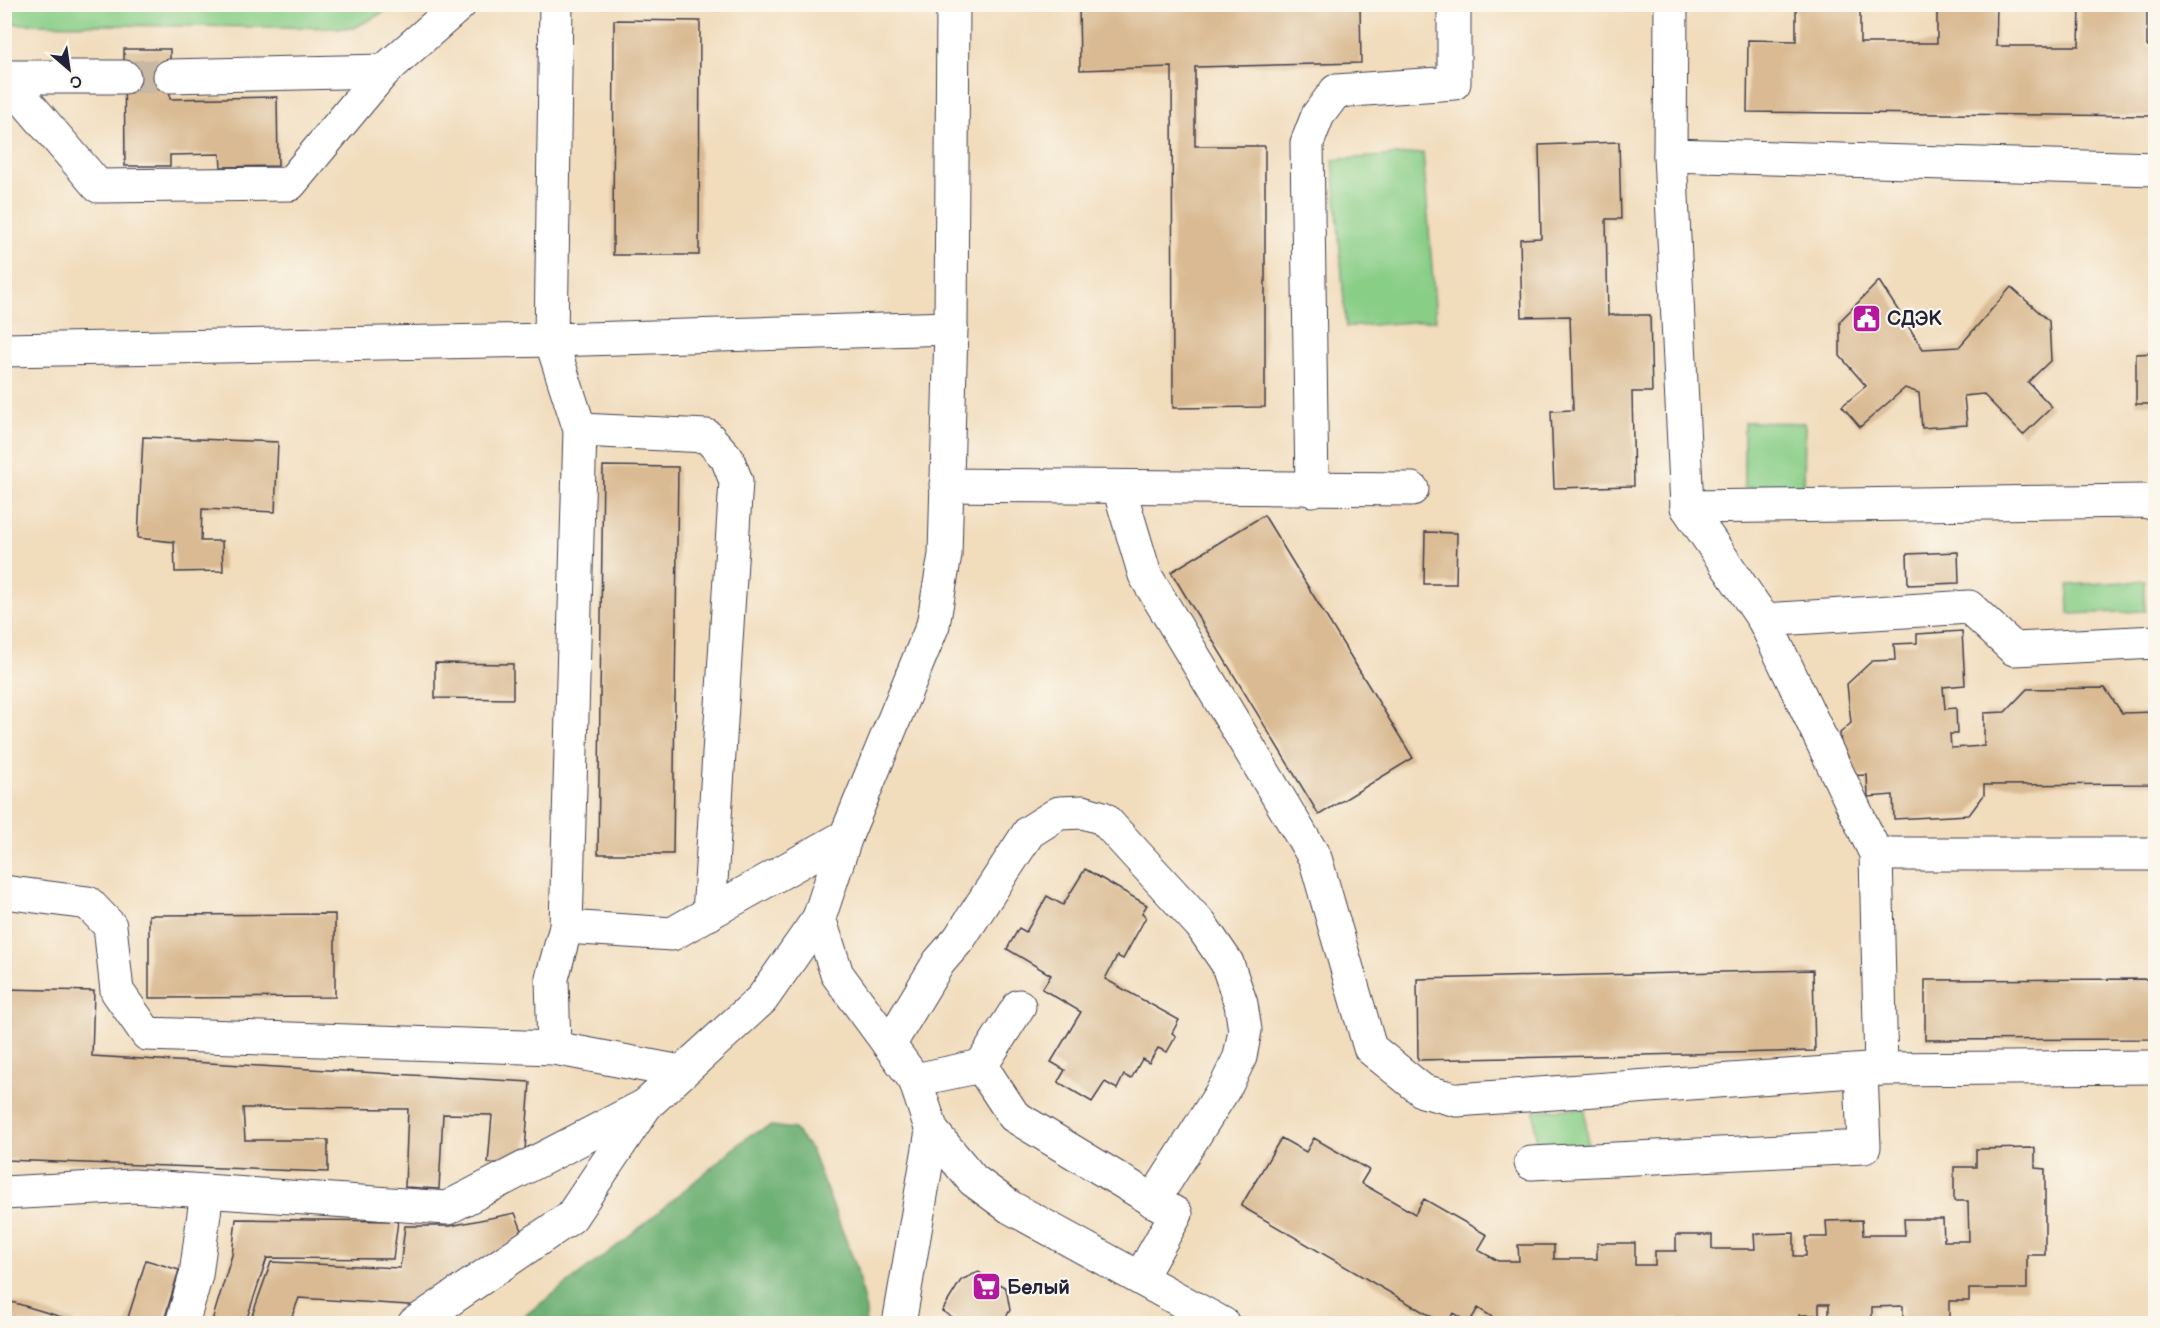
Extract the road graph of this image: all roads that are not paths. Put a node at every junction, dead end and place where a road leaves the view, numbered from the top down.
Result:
1 (460, 4) edge
2 (556, 4) edge
3 (953, 4) edge
4 (1454, 4) edge
5 (1671, 4) edge
6 (384, 71) junction
7 (5, 76) edge
8 (170, 76) tunnel mouth
9 (124, 77) tunnel mouth
10 (1670, 155) junction
11 (2156, 169) edge
12 (951, 328) junction
13 (551, 340) junction
14 (4, 350) edge
15 (580, 430) junction
16 (946, 485) junction
17 (1119, 489) junction
18 (1412, 489) dead end
19 (1312, 490) junction
20 (2156, 504) edge
21 (1687, 507) junction
22 (1764, 620) junction
23 (2156, 642) edge
24 (846, 836) junction
25 (1876, 854) junction
26 (2156, 854) edge
27 (4, 892) edge
28 (709, 914) junction
29 (819, 918) junction
30 (566, 927) junction
31 (1019, 1006) dead end
32 (889, 1045) junction
33 (554, 1048) junction
34 (981, 1066) junction
35 (2156, 1067) edge
36 (1871, 1070) junction
37 (681, 1072) junction
38 (915, 1080) junction
39 (646, 1105) junction
40 (932, 1131) junction
41 (1531, 1163) dead end
42 (207, 1191) junction
43 (4, 1193) edge
44 (1154, 1201) junction
45 (1140, 1278) junction
46 (182, 1323) edge
47 (414, 1323) edge
48 (899, 1323) edge
49 (1224, 1323) edge

1 - 6 street
2 - 13 street
3 - 12 street
4 - 19 street
5 - 10 street
6 - 7 street
6 - 8 street
7 - 9 street
10 - 11 street
10 - 21 street
12 - 13 street
12 - 16 street
13 - 14 street
13 - 15 street
15 - 28 street
15 - 30 street
16 - 17 street
16 - 24 street
17 - 19 street
17 - 36 street
18 - 19 street
20 - 21 street
21 - 22 street
22 - 23 street
22 - 25 street
24 - 28 street
24 - 29 street
25 - 26 street
25 - 36 street
27 - 33 street
28 - 30 street
29 - 32 street
29 - 37 street
30 - 33 street
31 - 34 street
32 - 38 street
32 - 44 street
33 - 37 street
34 - 38 street
34 - 44 street
35 - 36 street
36 - 41 street
37 - 39 street
38 - 40 street
39 - 42 street
39 - 47 street
40 - 45 street
40 - 48 street
42 - 43 street
42 - 46 street
44 - 45 street
45 - 49 street

